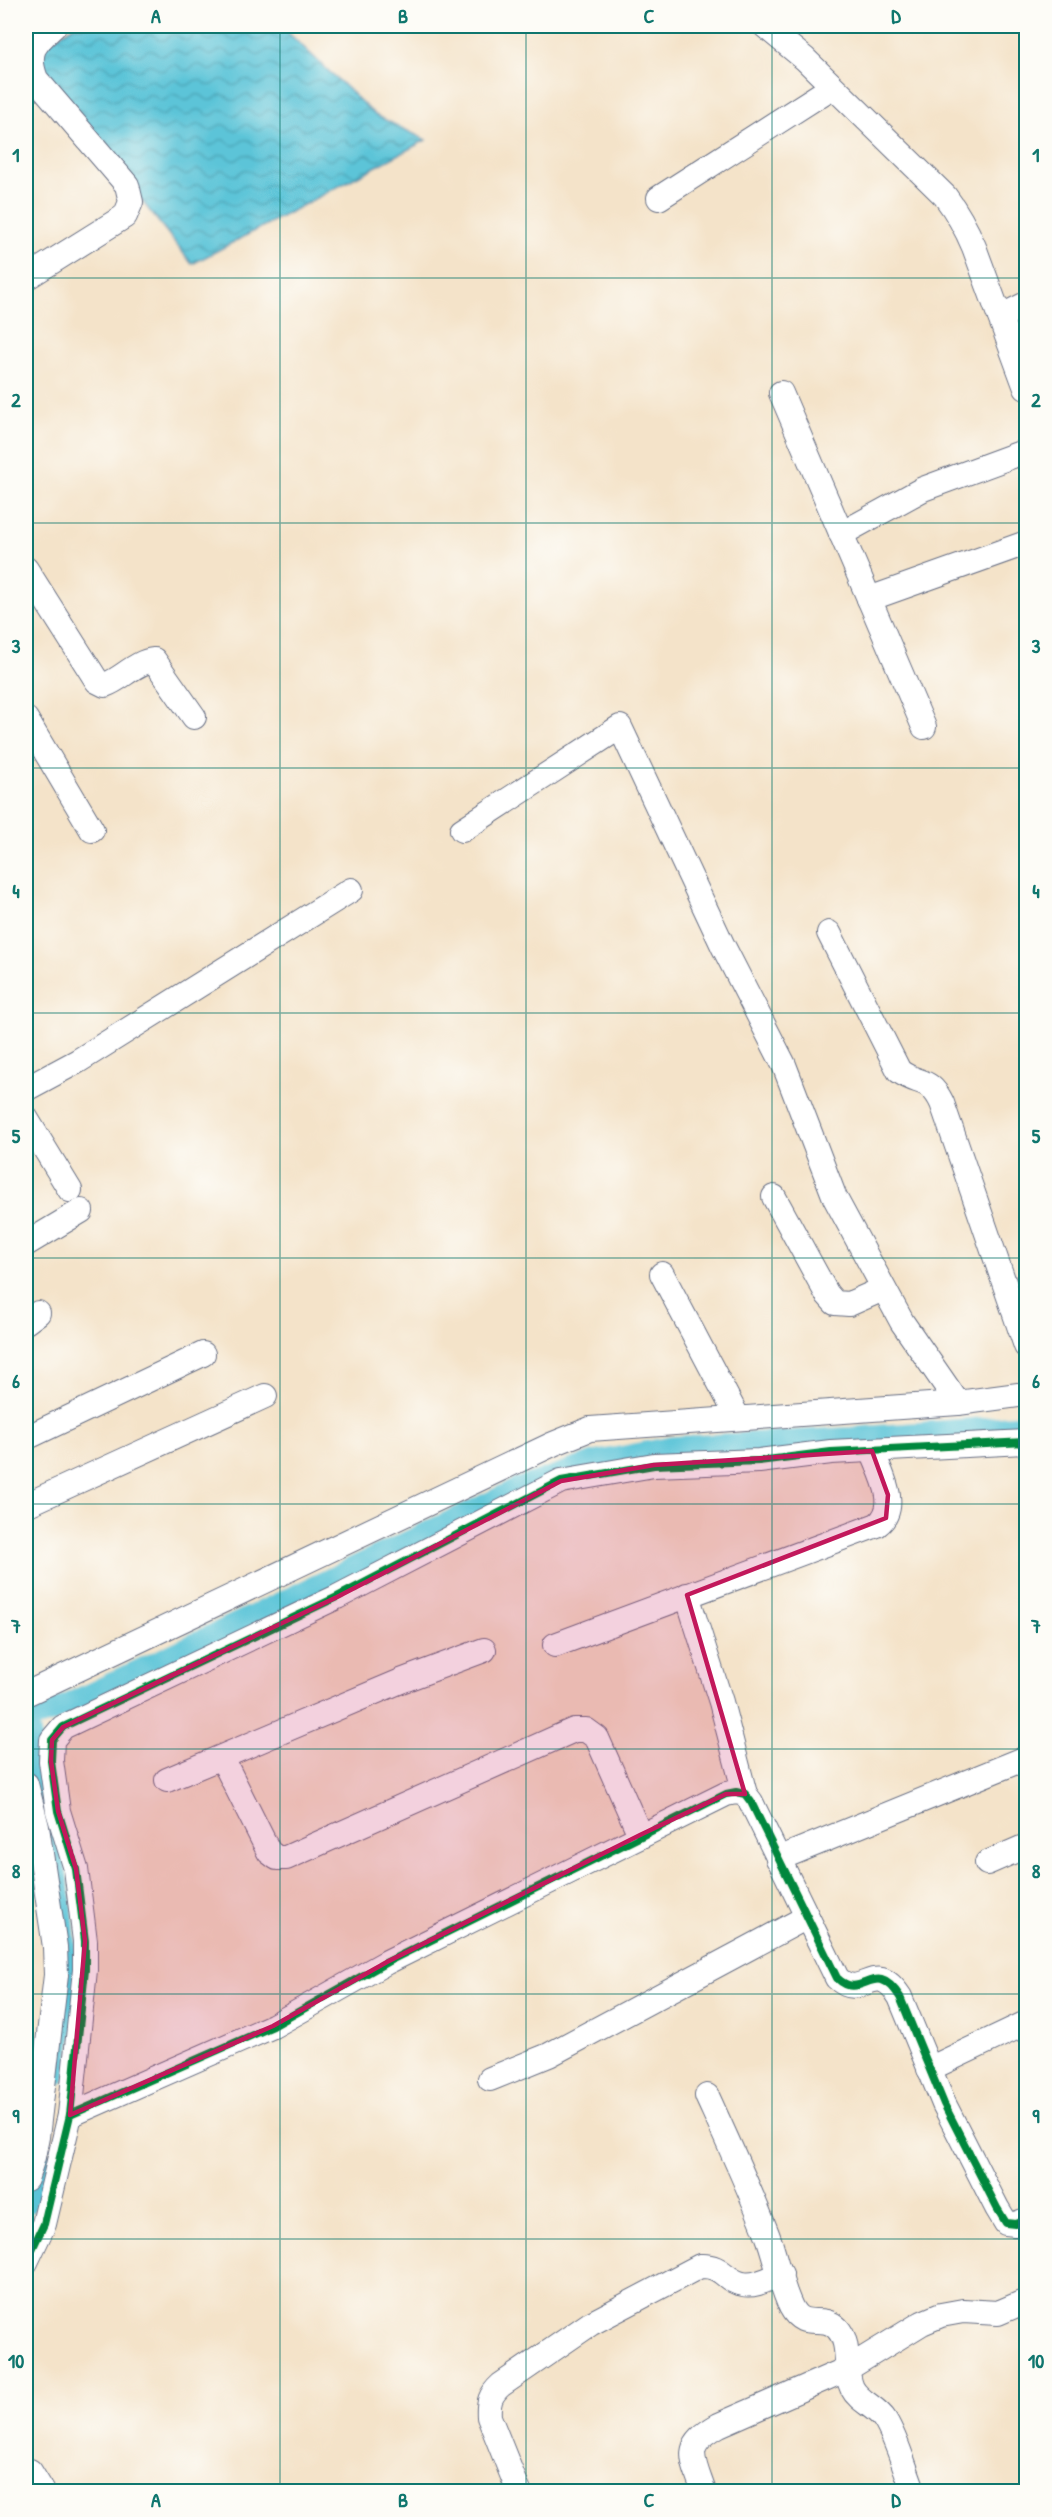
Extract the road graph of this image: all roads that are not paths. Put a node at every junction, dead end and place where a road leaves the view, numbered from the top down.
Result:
1 (54, 26) edge
2 (765, 26) edge
3 (832, 87) junction
4 (660, 198) dead end
5 (26, 278) edge
6 (1026, 304) edge
7 (1000, 317) junction
8 (1026, 388) edge
9 (781, 393) dead end
10 (1026, 451) edge
11 (841, 534) junction
12 (1026, 543) edge
13 (26, 569) edge
14 (869, 599) junction
15 (194, 717) dead end
16 (26, 718) edge
17 (924, 728) dead end
18 (92, 830) dead end
19 (462, 830) dead end
20 (351, 890) dead end
21 (829, 933) dead end
22 (26, 1089) edge
23 (26, 1118) edge
24 (774, 1197) dead end
25 (26, 1244) edge
26 (662, 1274) dead end
27 (883, 1289) junction
28 (1026, 1346) edge
29 (203, 1354) dead end
30 (1026, 1394) edge
31 (265, 1396) dead end
32 (958, 1403) junction
33 (738, 1418) junction
34 (26, 1438) edge
35 (1026, 1442) edge
36 (872, 1451) junction
37 (26, 1505) edge
38 (687, 1595) junction
39 (555, 1645) dead end
40 (484, 1650) dead end
41 (28, 1693) edge
42 (222, 1758) junction
43 (1026, 1758) edge
44 (167, 1780) dead end
45 (26, 1784) edge
46 (745, 1794) junction
47 (640, 1835) junction
48 (1026, 1846) edge
49 (778, 1859) junction
50 (987, 1863) dead end
51 (807, 1917) junction
52 (1026, 2023) edge
53 (929, 2069) junction
54 (490, 2079) dead end
55 (707, 2096) dead end
56 (70, 2115) junction
57 (26, 2179) edge
58 (1026, 2220) edge
59 (26, 2262) edge
60 (781, 2274) junction
61 (1026, 2301) edge
62 (847, 2369) junction
63 (26, 2472) edge
64 (43, 2492) edge
65 (519, 2492) edge
66 (704, 2492) edge
67 (914, 2492) edge

1 - 5 street
2 - 3 street
3 - 4 street
3 - 7 street
6 - 7 street
7 - 8 street
9 - 11 street
10 - 11 street
11 - 14 street
12 - 14 street
13 - 15 street
14 - 17 street
16 - 18 street
19 - 27 street
20 - 22 street
21 - 28 street
23 - 25 street
24 - 27 street
26 - 33 street
27 - 32 street
29 - 34 street
30 - 32 street
31 - 37 street
32 - 33 street
33 - 41 street
35 - 36 street
36 - 38 street
36 - 56 street
38 - 39 street
38 - 46 street
40 - 42 street
42 - 44 street
42 - 47 street
43 - 49 street
45 - 57 street
46 - 47 street
46 - 49 street
47 - 56 street
48 - 50 street
49 - 51 street
51 - 53 street
51 - 54 street
52 - 53 street
53 - 58 street
55 - 60 street
56 - 59 street
60 - 62 street
60 - 65 street
61 - 62 street
62 - 66 street
62 - 67 street
63 - 64 street

